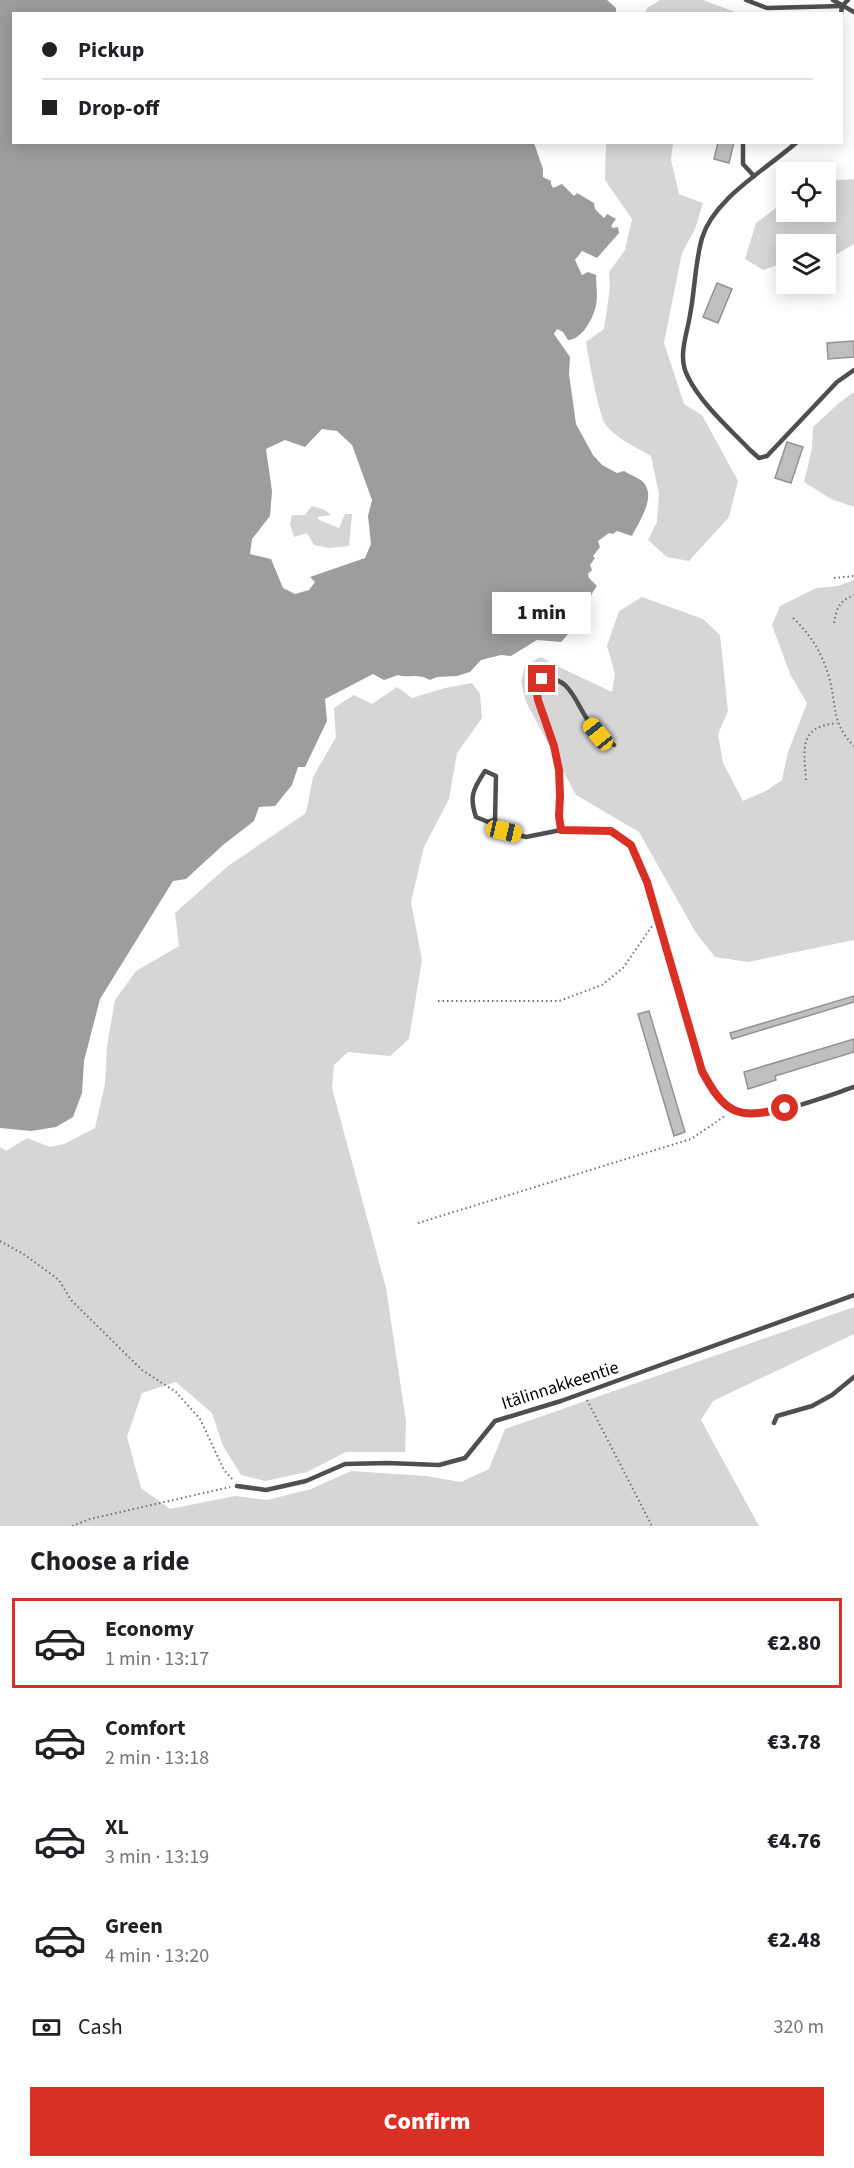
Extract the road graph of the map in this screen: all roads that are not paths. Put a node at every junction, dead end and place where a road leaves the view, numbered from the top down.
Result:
1 (746, 0) edge
2 (833, 0) edge
3 (848, 0) edge
4 (842, 6) junction
5 (841, 12) edge
6 (854, 12) edge
7 (743, 144) edge
8 (794, 144) edge
9 (754, 176) junction
10 (854, 370) edge
11 (614, 745) dead end
12 (495, 820) junction
13 (561, 830) junction
14 (854, 1087) edge
15 (854, 1295) edge
16 (854, 1377) edge
17 (774, 1423) dead end
18 (237, 1486) road end

1 - 4 lane
2 - 4 lane
3 - 4 lane
4 - 5 lane
4 - 6 lane
7 - 9 lane
8 - 9 lane
9 - 10 lane
11 - 13 lane
12 - 12 lane
12 - 13 lane
13 - 14 lane
15 - 18 lane, Itälinnakkeentie
16 - 17 lane

